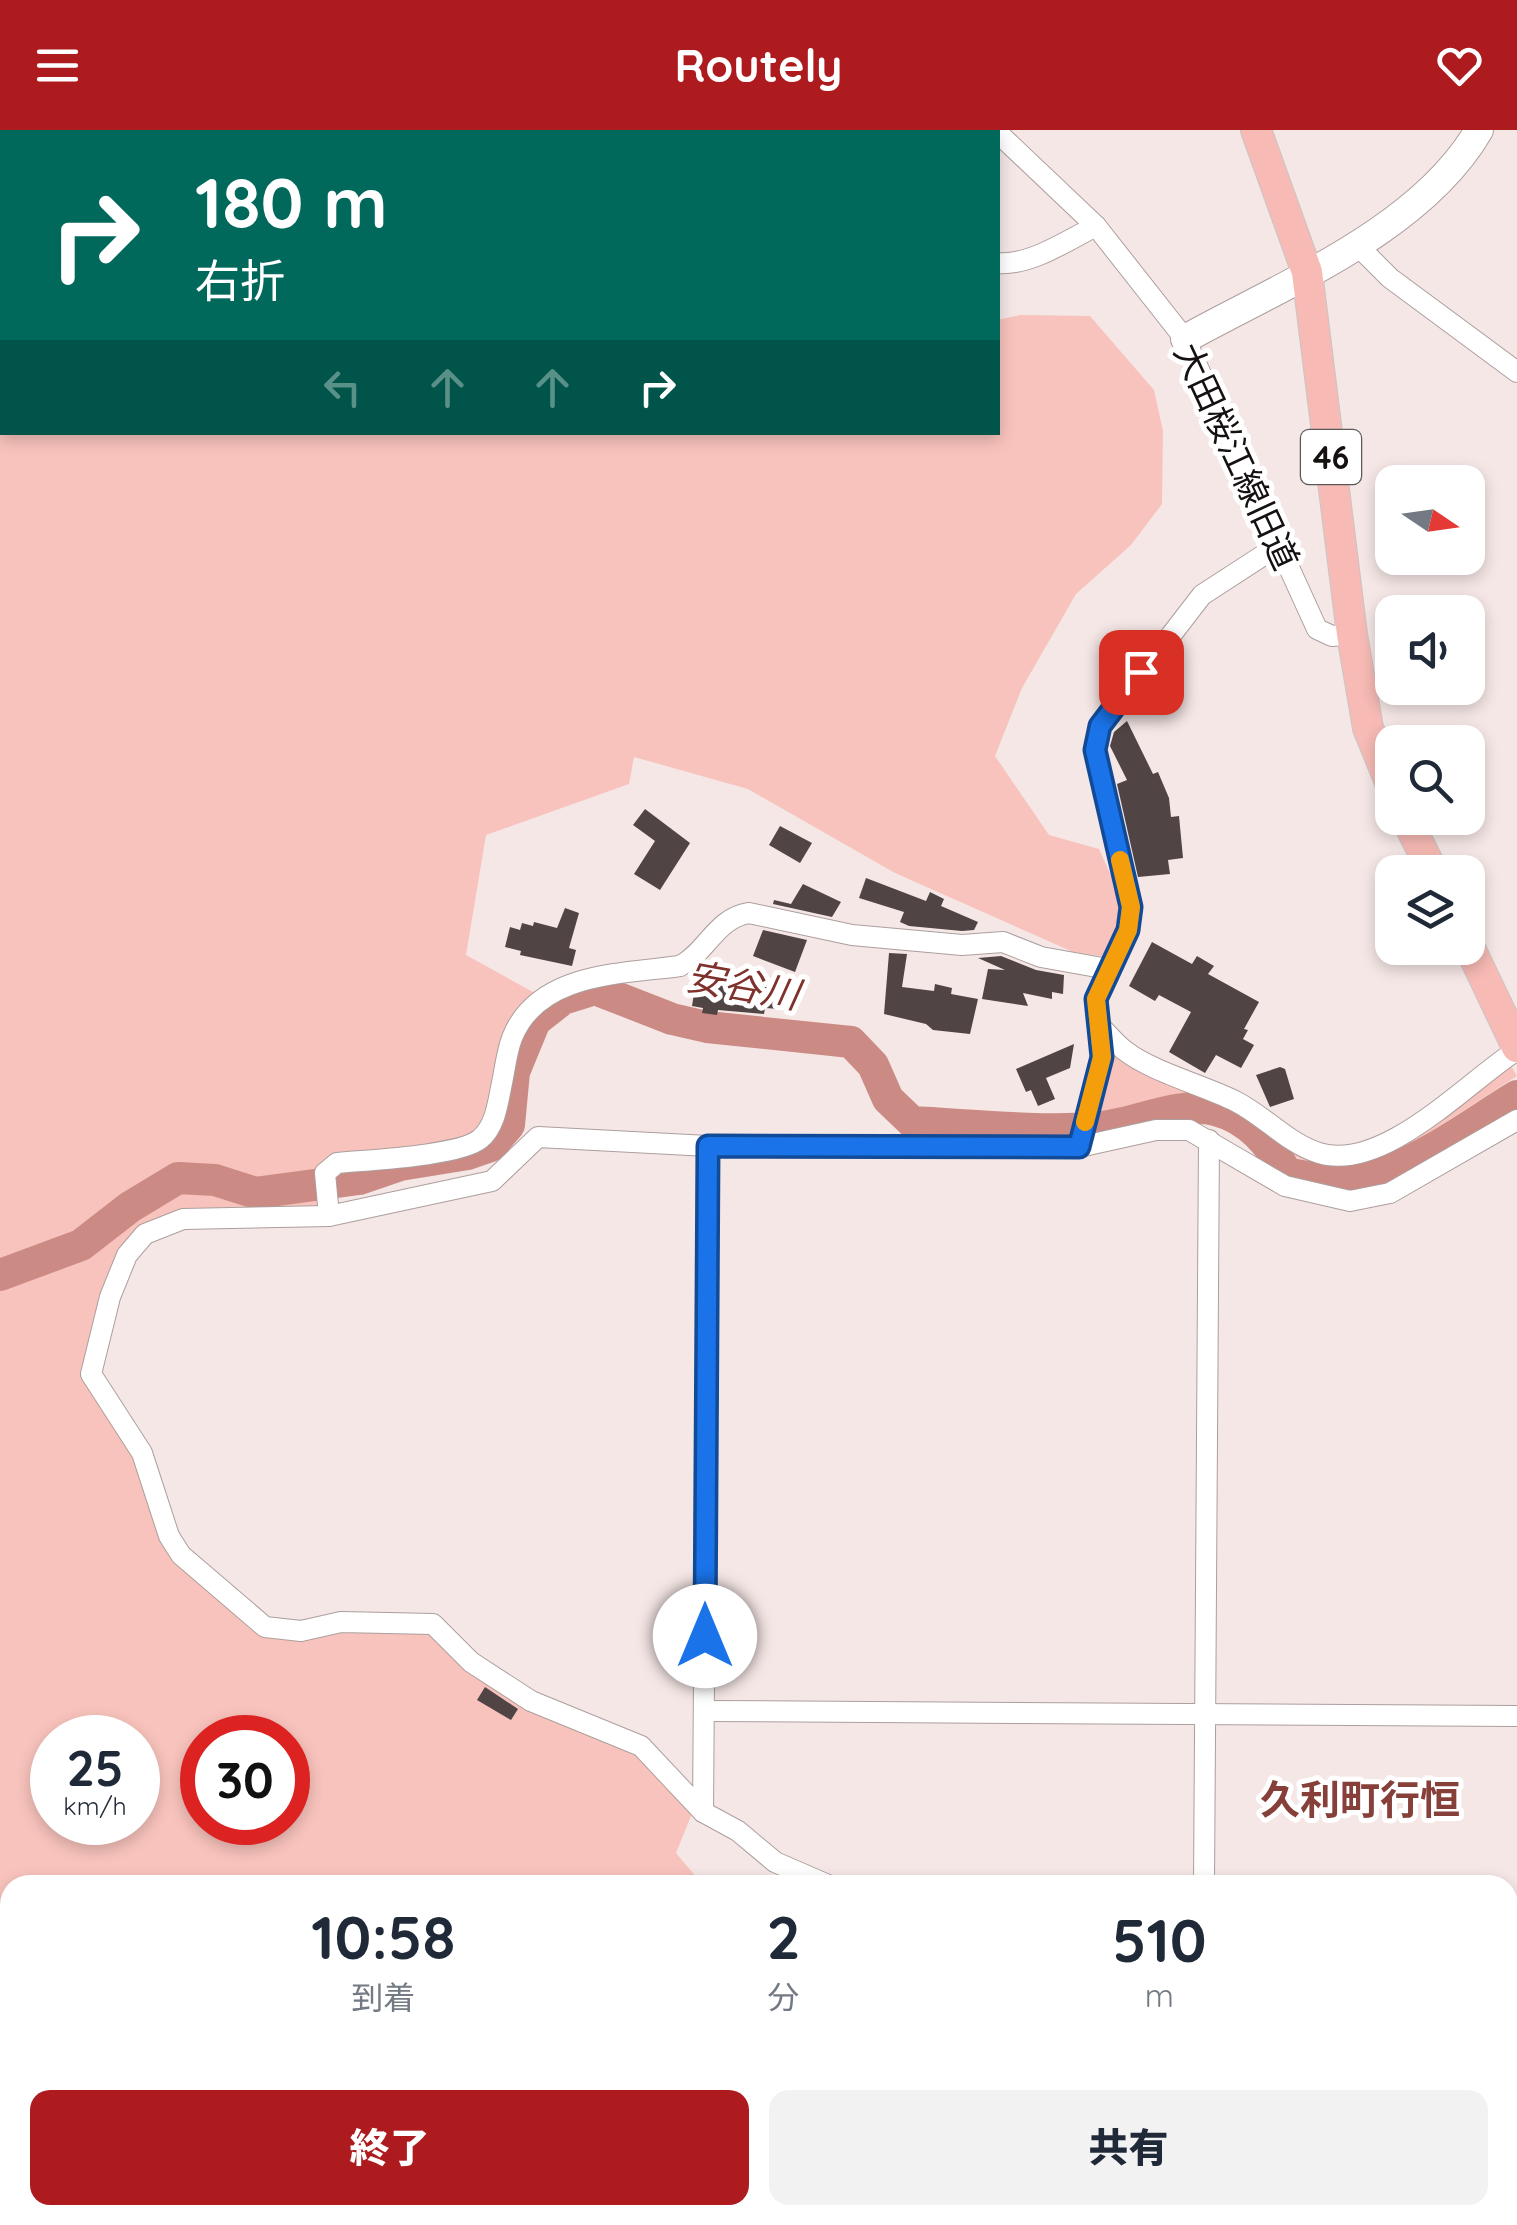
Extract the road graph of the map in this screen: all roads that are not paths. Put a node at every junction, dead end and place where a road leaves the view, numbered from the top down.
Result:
1 (1256, 130) edge
2 (1479, 130) edge
3 (1000, 136) edge
4 (1096, 226) junction
5 (1357, 245) junction
6 (1000, 263) edge
7 (1306, 272) junction
8 (1186, 339) junction
9 (1517, 372) edge
10 (1279, 545) junction
11 (1352, 634) junction
12 (1375, 745) edge
13 (1478, 965) edge
14 (1108, 969) junction
15 (1097, 1023) junction
16 (1517, 1048) edge
17 (1517, 1120) edge
18 (1209, 1140) junction
19 (1080, 1144) junction
20 (708, 1146) junction
21 (329, 1211) junction
22 (704, 1711) junction
23 (1203, 1713) junction
24 (1517, 1716) edge
25 (703, 1812) junction
26 (805, 1875) edge
27 (1204, 1875) edge

1 - 7 main road, 46
2 - 5 main road
3 - 4 street, 大田桜江線旧道
4 - 6 street
4 - 8 street, 大田桜江線旧道
5 - 7 main road
5 - 9 street
7 - 8 main road
7 - 11 main road, 46
8 - 10 street, 大田桜江線旧道
10 - 11 street, 大田桜江線旧道
10 - 14 street
11 - 12 main road, 46
13 - 16 main road
14 - 15 street
14 - 21 street
15 - 16 street
15 - 19 street
17 - 18 street
18 - 19 street
18 - 23 street
19 - 20 street
20 - 21 street
20 - 22 street
21 - 25 street
22 - 23 street
22 - 25 street
23 - 24 street
23 - 27 street
25 - 26 street

